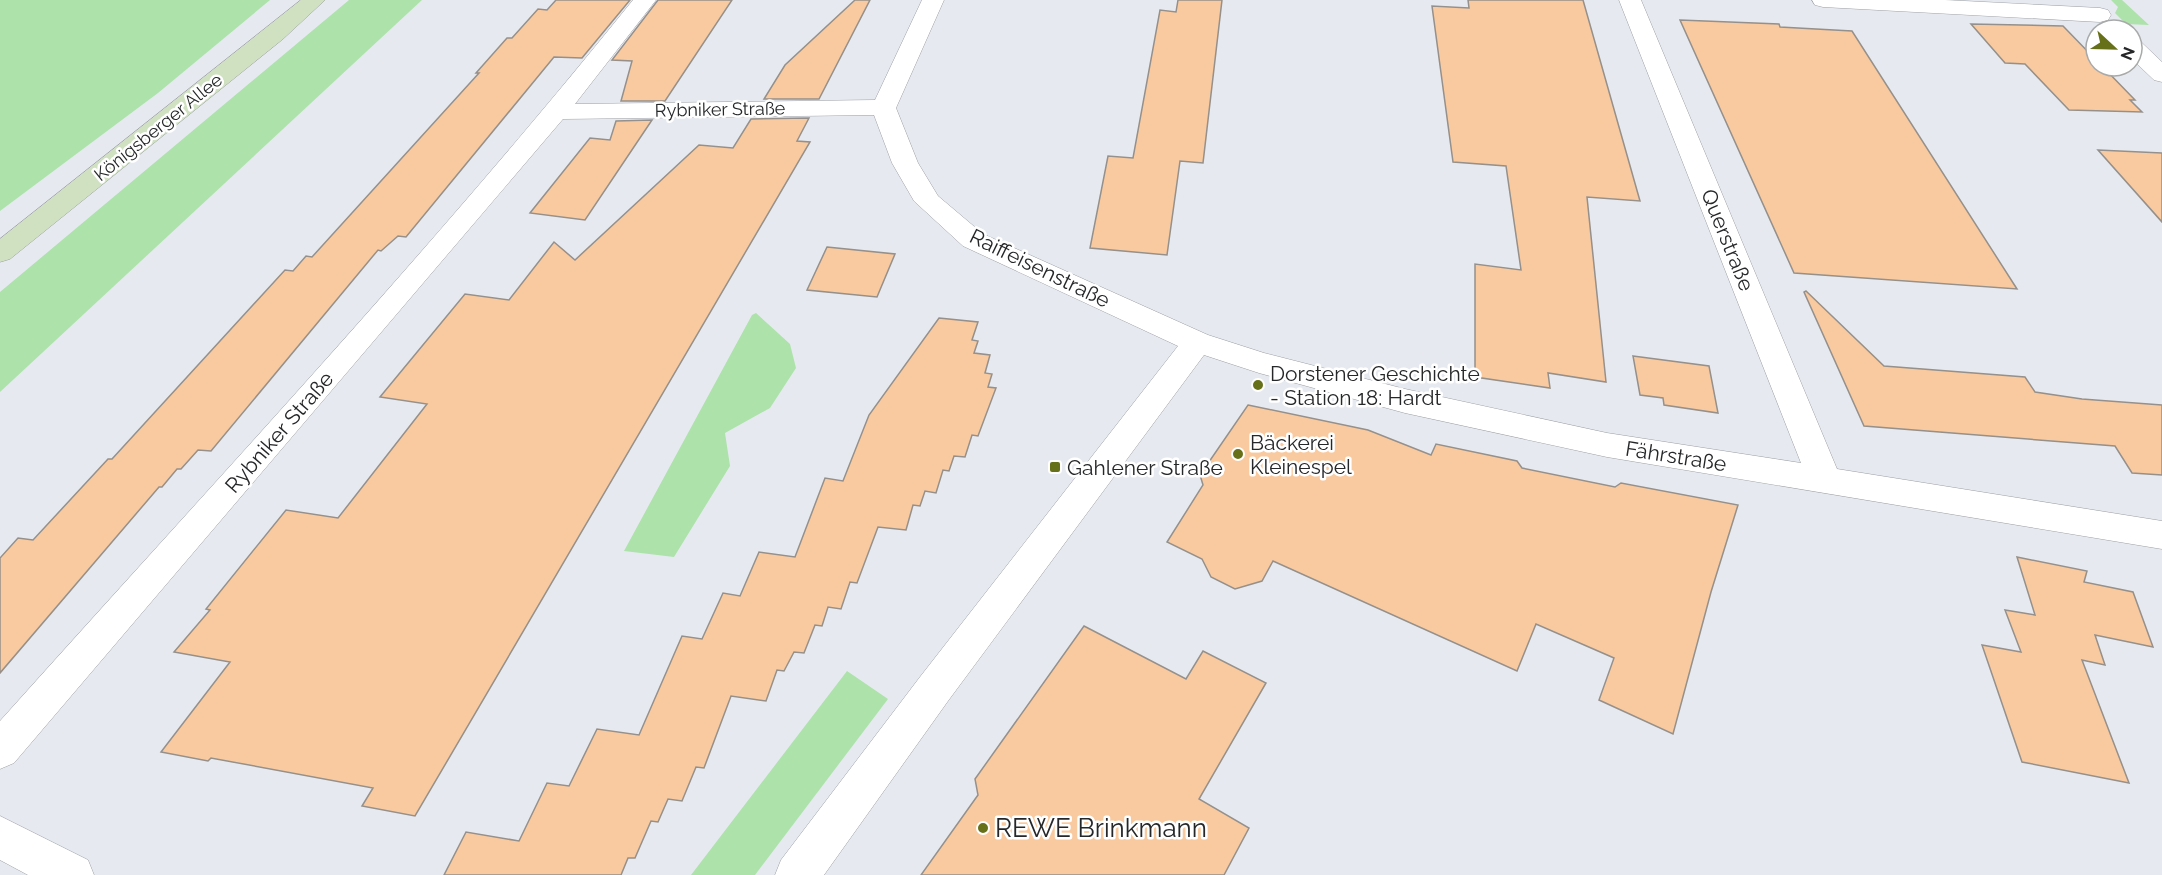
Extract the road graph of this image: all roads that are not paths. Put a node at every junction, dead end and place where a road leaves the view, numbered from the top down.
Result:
1 (314, 0) edge
2 (645, 0) edge
3 (933, 0) edge
4 (1630, 0) edge
5 (1823, 0) edge
6 (2083, 0) edge
7 (2103, 18) edge
8 (2084, 21) edge
9 (2144, 58) edge
10 (2162, 75) edge
11 (884, 108) junction
12 (556, 112) junction
13 (0, 253) edge
14 (1197, 342) junction
15 (1825, 481) junction
16 (2162, 536) edge
17 (0, 750) edge
18 (0, 837) edge
19 (72, 875) edge
20 (797, 875) edge

1 - 13 main road, Königsberger Allee
2 - 12 street, Rybniker Straße
3 - 11 street
4 - 15 street, Querstraße
5 - 8 street
6 - 7 street
9 - 10 street
11 - 12 street, Rybniker Straße
11 - 14 street, Raiffeisenstraße
12 - 17 street, Rybniker Straße
14 - 15 street, Fährstraße
14 - 20 street
15 - 16 street, Fährstraße
18 - 19 street

